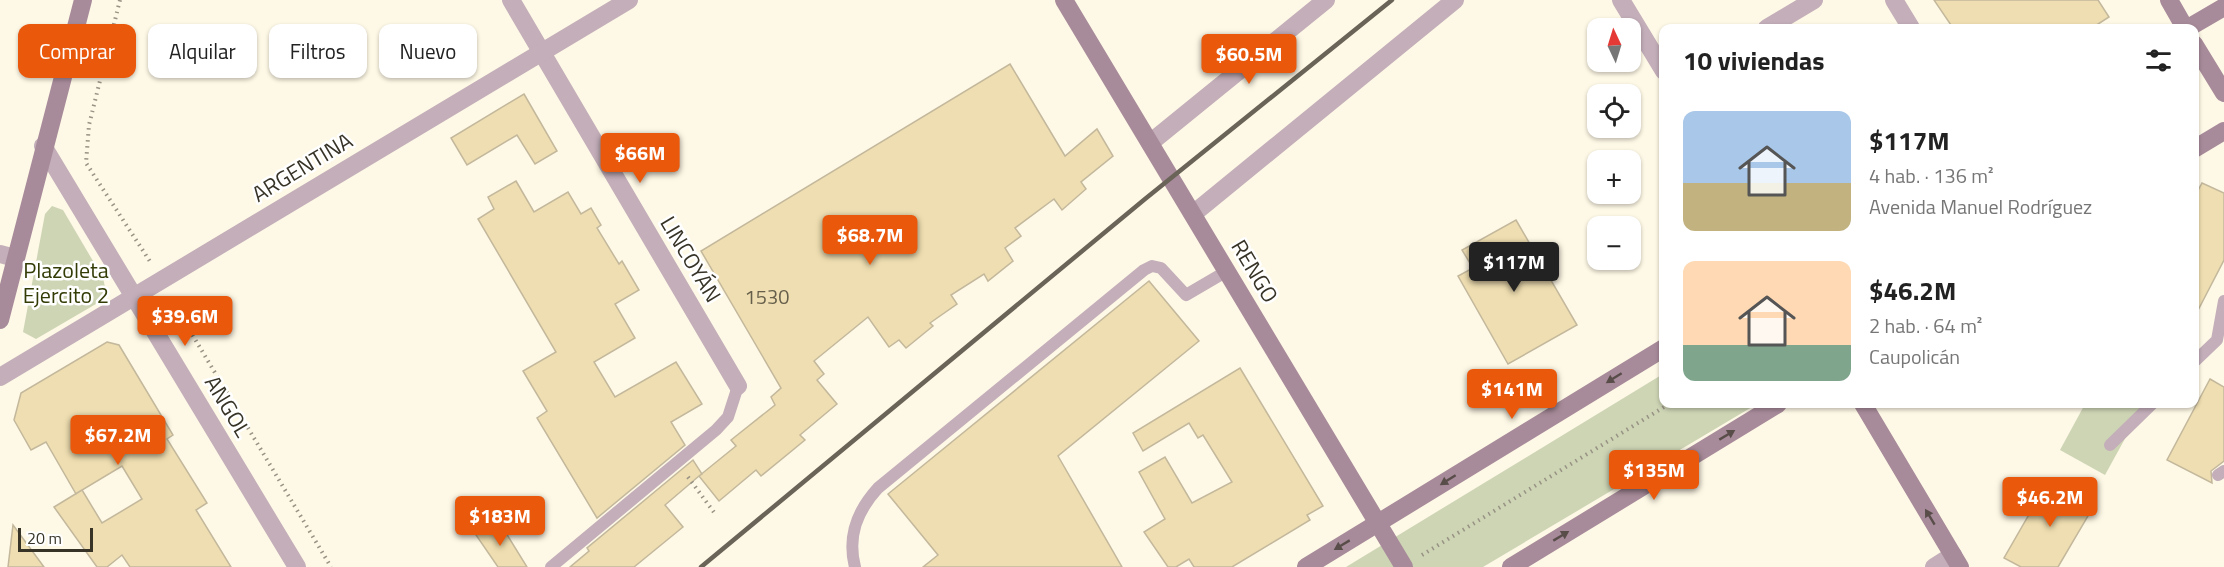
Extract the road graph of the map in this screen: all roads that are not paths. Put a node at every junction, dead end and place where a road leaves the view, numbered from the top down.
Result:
1 (83, 0) edge
2 (511, 0) edge
3 (629, 0) edge
4 (1064, 0) edge
5 (1326, 0) edge
6 (1455, 0) edge
7 (1621, 0) edge
8 (1814, 0) edge
9 (1894, 0) edge
10 (2169, 0) edge
11 (2224, 7) edge
12 (1774, 24) edge
13 (1909, 24) edge
14 (2184, 24) edge
15 (2194, 24) edge
16 (542, 52) junction
17 (2199, 52) edge
18 (1659, 63) edge
19 (2224, 93) edge
20 (2224, 130) edge
21 (1150, 142) junction
22 (2199, 145) edge
23 (43, 146) junction
24 (1193, 214) junction
25 (8, 256) edge
26 (1227, 270) junction
27 (133, 296) junction
28 (2224, 301) edge
29 (0, 320) edge
30 (1659, 351) edge
31 (2199, 357) edge
32 (0, 377) edge
33 (738, 386) joint
34 (1771, 408) edge
35 (1865, 408) edge
36 (2148, 408) edge
37 (2110, 445) dead end
38 (1378, 523) junction
39 (1957, 561) edge
40 (1404, 566) edge
41 (297, 567) edge
42 (551, 567) edge
43 (855, 567) edge
44 (1306, 567) edge
45 (1511, 567) edge
46 (1934, 567) edge

1 - 23 main road
2 - 16 street, LINCOYÁN
3 - 16 street, ARGENTINA
4 - 21 main road, RENGO
5 - 21 street
6 - 24 street
7 - 18 street
8 - 12 street
9 - 13 street
10 - 14 main road
11 - 15 main road
16 - 27 street, ARGENTINA
16 - 33 street, LINCOYÁN
17 - 19 main road
20 - 22 main road
21 - 24 main road, RENGO
23 - 25 main road
23 - 27 street, ANGOL
24 - 26 main road, RENGO
25 - 29 main road
26 - 38 main road, RENGO
26 - 43 lane
27 - 32 street, ARGENTINA
27 - 41 street, ANGOL
28 - 31 lane
30 -> 38 main road
33 - 42 lane
45 -> 34 main road
39 -> 35 main road
36 - 37 lane
38 - 40 main road, RENGO
38 -> 44 main road
39 - 46 street

